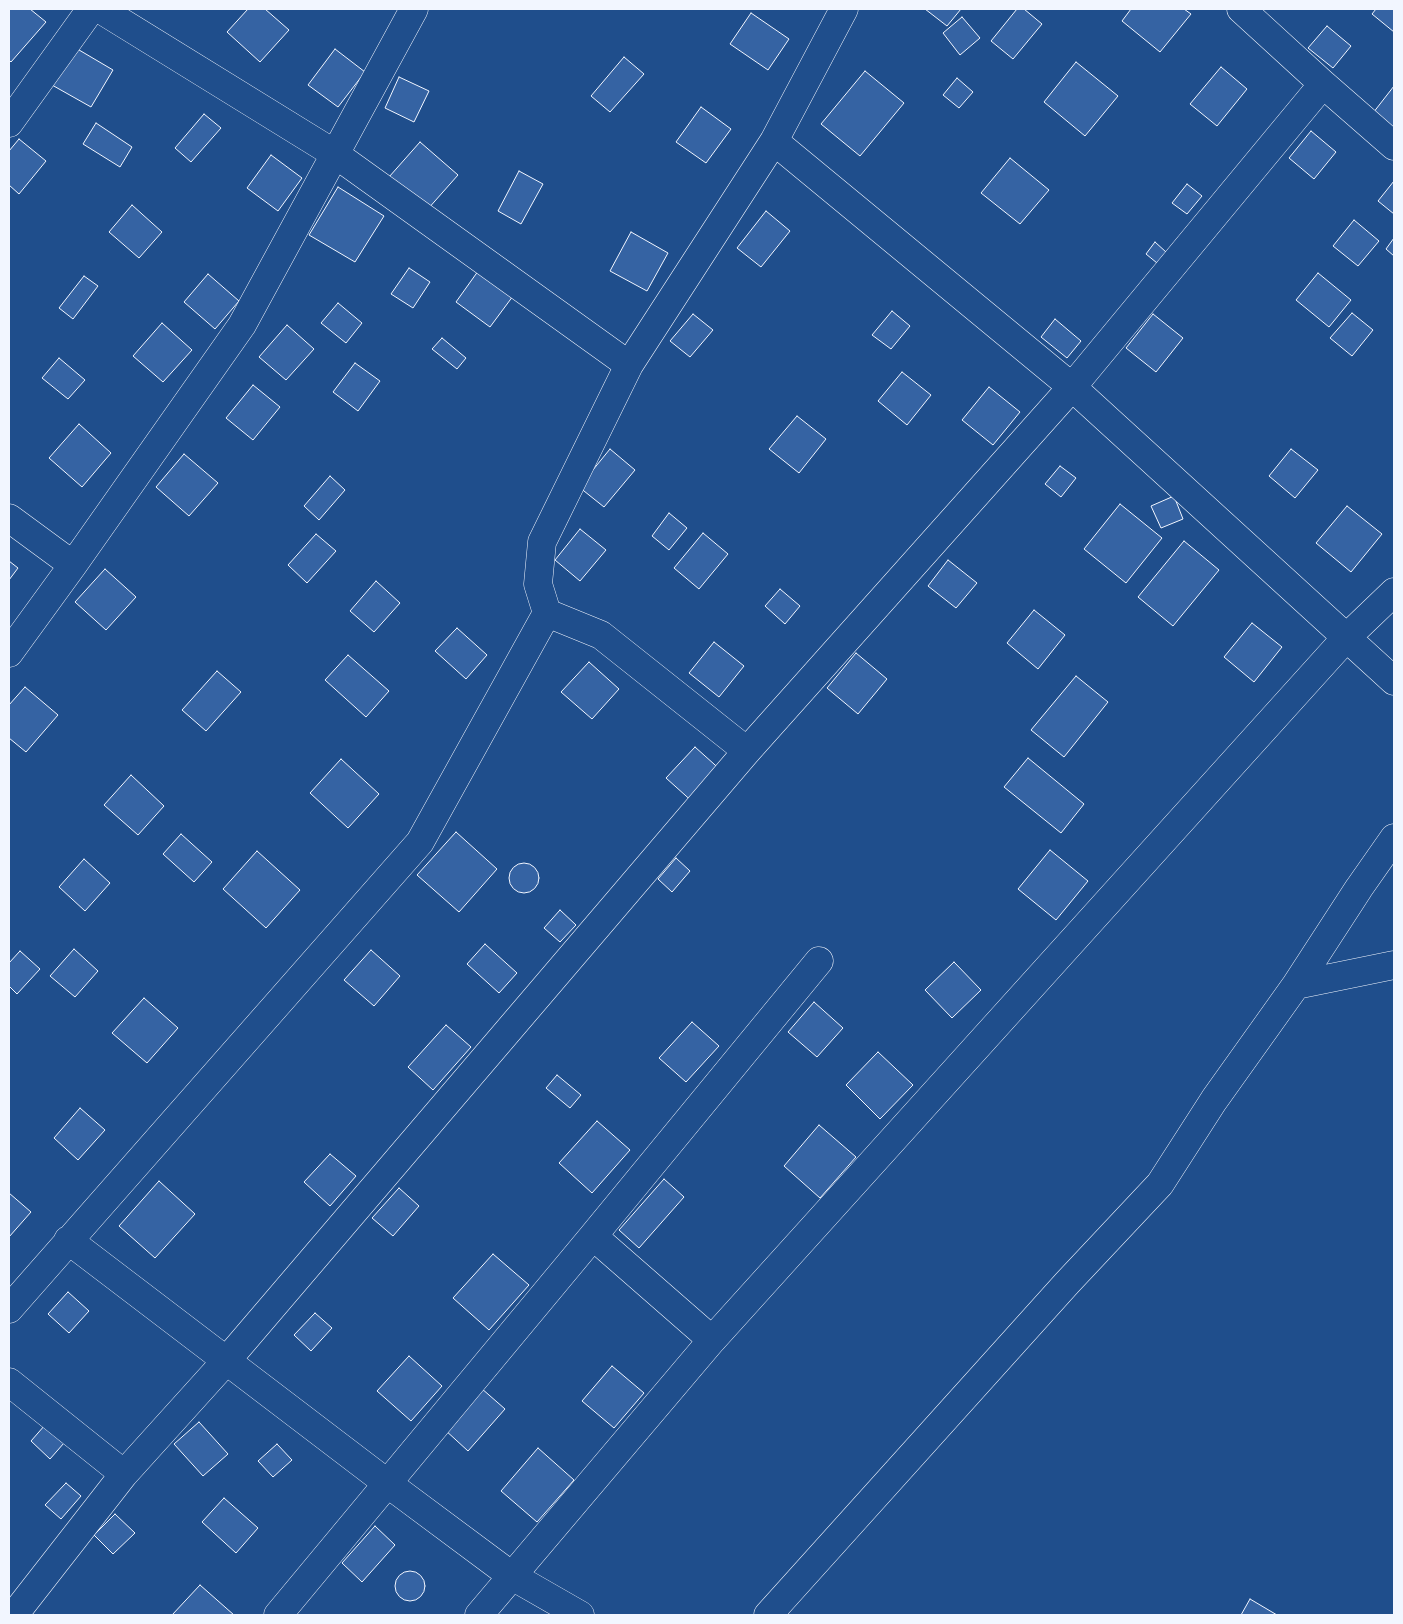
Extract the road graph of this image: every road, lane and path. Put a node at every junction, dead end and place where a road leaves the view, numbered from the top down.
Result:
1 (91, 9) edge
2 (100, 9) edge
3 (414, 9) edge
4 (844, 9) edge
5 (1241, 9) edge
6 (1323, 84) junction
7 (9, 123) edge
8 (774, 141) junction
9 (1394, 146) edge
10 (335, 154) junction
11 (629, 365) junction
12 (1072, 387) junction
13 (9, 518) edge
14 (73, 565) junction
15 (1394, 592) edge
16 (547, 613) junction
17 (1346, 638) junction
18 (9, 653) edge
19 (1394, 681) edge
20 (747, 751) junction
21 (1394, 838) edge
22 (819, 961) dead end
23 (1394, 965) edge
24 (1296, 985) junction
25 (593, 1236) junction
26 (68, 1240) junction
27 (9, 1309) edge
28 (712, 1340) junction
29 (226, 1360) junction
30 (9, 1382) edge
31 (124, 1474) junction
32 (387, 1483) junction
33 (512, 1576) junction
34 (14, 1615) edge
35 (278, 1615) edge
36 (479, 1615) edge
37 (580, 1615) edge
38 (768, 1615) edge

1 - 7 street
2 - 10 street
3 - 10 street
4 - 8 street
5 - 6 street
6 - 9 street
6 - 12 street
8 - 11 street
8 - 12 street
10 - 11 street
10 - 14 street
11 - 16 street
12 - 17 street
12 - 20 street
13 - 14 street
14 - 18 street
15 - 17 street
16 - 20 street
16 - 26 street
17 - 19 street
17 - 28 street
20 - 29 street
21 - 24 street
22 - 25 street
23 - 24 street
24 - 38 street
25 - 28 street
25 - 32 street
26 - 27 street
26 - 29 street
28 - 33 street
29 - 31 street
29 - 32 street
30 - 31 street
31 - 34 street
32 - 33 street
32 - 35 street
33 - 36 street
33 - 37 street

